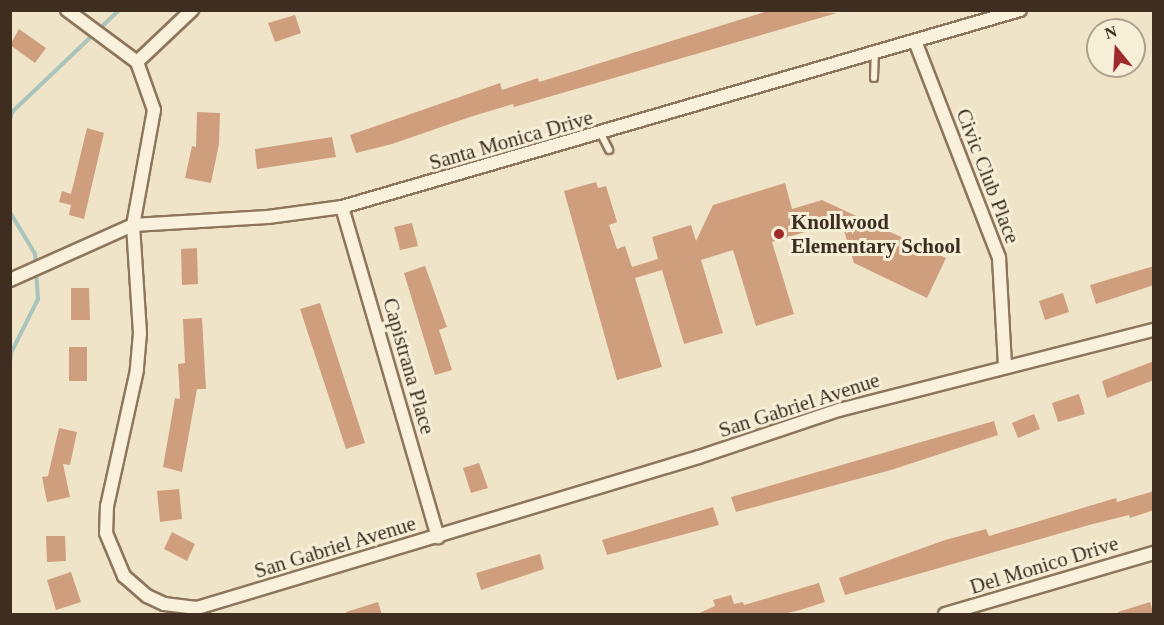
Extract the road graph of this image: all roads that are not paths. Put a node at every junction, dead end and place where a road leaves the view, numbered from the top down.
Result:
1 (66, 10) edge
2 (192, 10) edge
3 (1020, 10) edge
4 (915, 41) junction
5 (875, 53) junction
6 (137, 62) junction
7 (874, 78) dead end
8 (601, 134) junction
9 (609, 150) dead end
10 (342, 207) junction
11 (133, 225) junction
12 (10, 279) edge
13 (1154, 330) edge
14 (1005, 365) junction
15 (438, 537) junction
16 (1154, 553) edge
17 (198, 611) edge
18 (945, 615) edge

1 - 6 street
2 - 6 street
3 - 4 street, Santa Monica Drive
4 - 5 street, Santa Monica Drive
4 - 14 street, Civic Club Place
5 - 7 lane
5 - 8 street, Santa Monica Drive
6 - 11 street, San Gabriel Avenue
8 - 9 lane
8 - 10 street, Santa Monica Drive
10 - 11 street, Santa Monica Drive
10 - 15 street, Capistrana Place
11 - 12 street, Santa Monica Drive
11 - 17 street, San Gabriel Avenue
13 - 14 street, San Gabriel Avenue
14 - 15 street, San Gabriel Avenue
15 - 17 street, San Gabriel Avenue
16 - 18 street, Del Monico Drive

